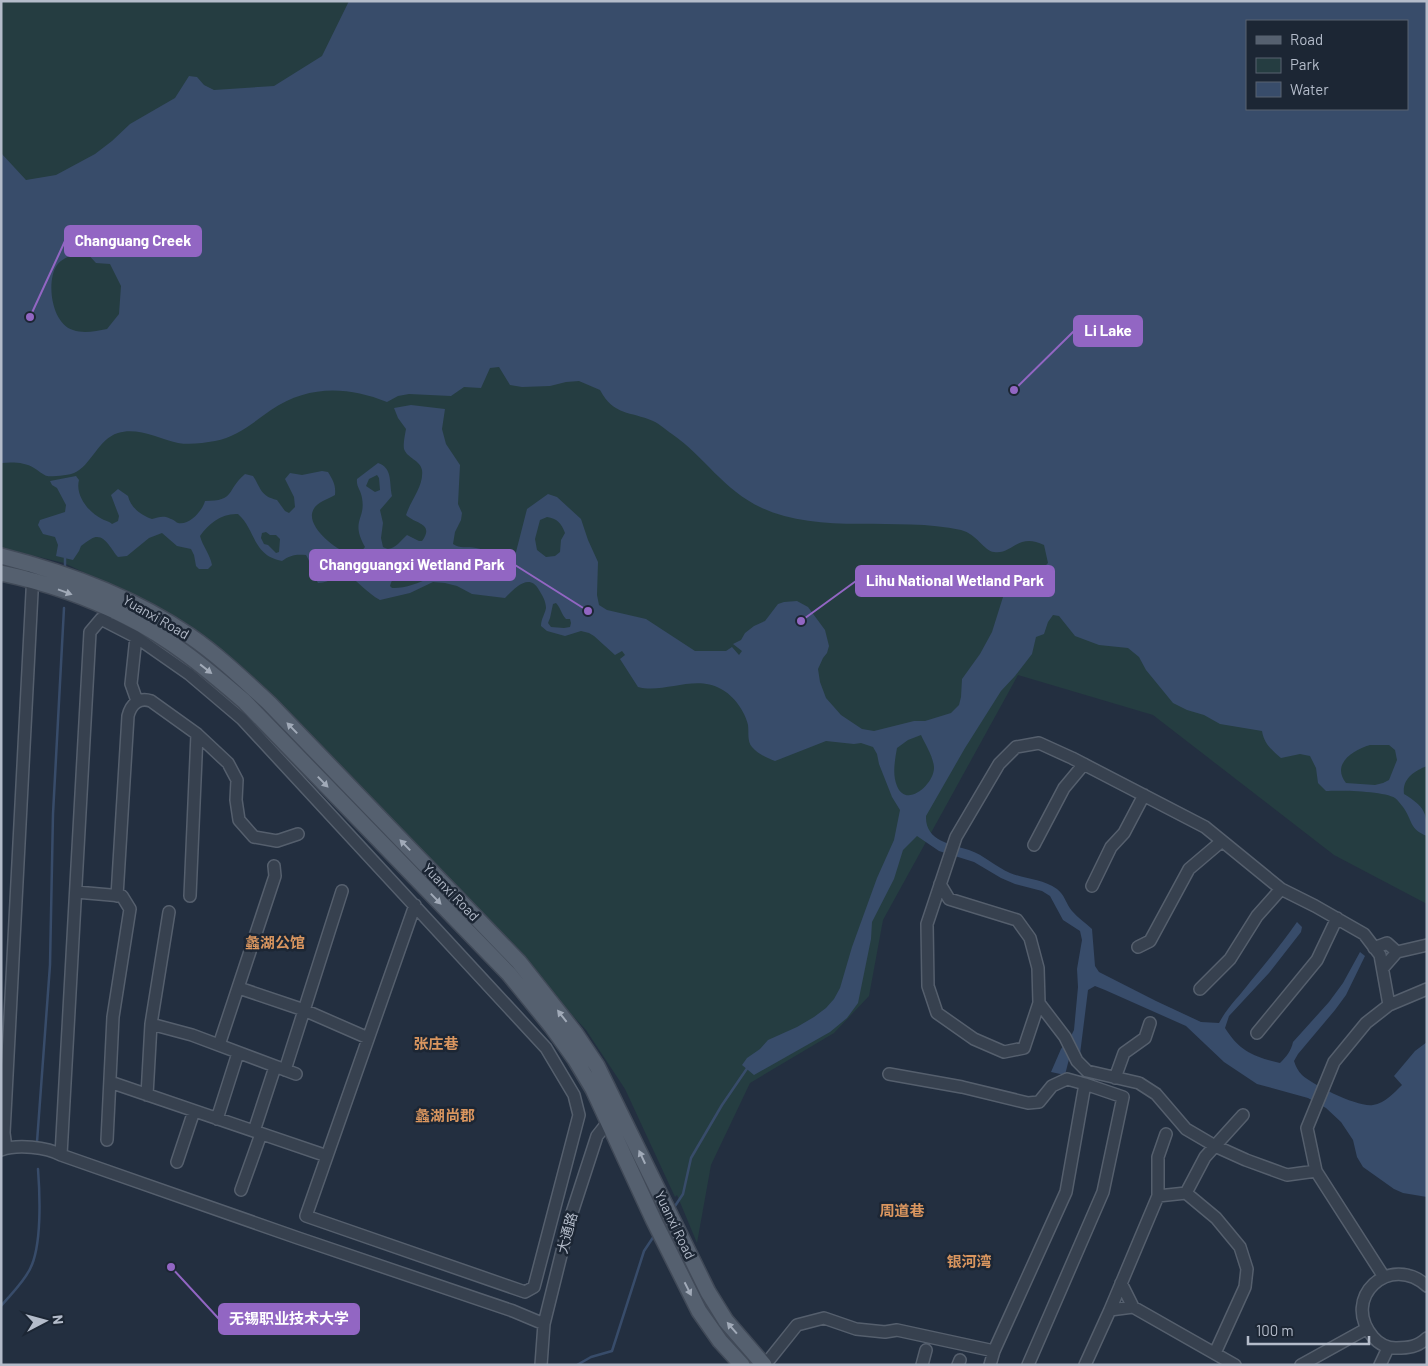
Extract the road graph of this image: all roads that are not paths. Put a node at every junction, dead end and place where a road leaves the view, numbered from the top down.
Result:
1 (1, 556) edge
2 (35, 564) junction
3 (1, 573) edge
4 (32, 581) junction
5 (127, 617) junction
6 (101, 619) junction
7 (136, 637) junction
8 (138, 701) junction
9 (197, 734) junction
10 (1084, 764) junction
11 (1144, 795) junction
12 (298, 834) dead end
13 (1222, 841) junction
14 (1034, 845) dead end
15 (274, 866) dead end
16 (940, 884) junction
17 (1092, 886) dead end
18 (1281, 889) junction
19 (342, 891) dead end
20 (76, 892) junction
21 (117, 896) junction
22 (190, 896) dead end
23 (949, 899) junction
24 (414, 905) junction
25 (933, 905) junction
26 (169, 912) dead end
27 (1337, 918) junction
28 (1427, 945) edge
29 (1138, 947) dead end
30 (1374, 948) junction
31 (1397, 952) junction
32 (1382, 968) junction
33 (238, 988) junction
34 (1200, 989) dead end
35 (1427, 989) edge
36 (1039, 1003) junction
37 (1389, 1005) junction
38 (304, 1010) junction
39 (1053, 1021) junction
40 (1150, 1023) dead end
41 (151, 1024) junction
42 (1031, 1030) junction
43 (1257, 1033) dead end
44 (368, 1038) junction
45 (219, 1045) junction
46 (238, 1052) junction
47 (286, 1070) junction
48 (889, 1074) dead end
49 (1115, 1078) junction
50 (110, 1082) junction
51 (1085, 1084) junction
52 (147, 1095) junction
53 (194, 1111) junction
54 (621, 1113) junction
55 (1244, 1115) dead end
56 (218, 1119) junction
57 (608, 1122) junction
58 (258, 1132) junction
59 (1166, 1134) dead end
60 (107, 1140) dead end
61 (1215, 1146) junction
62 (3, 1149) edge
63 (62, 1155) junction
64 (327, 1156) junction
65 (177, 1162) dead end
66 (1316, 1171) junction
67 (240, 1190) dead end
68 (1186, 1193) junction
69 (1158, 1196) junction
70 (1384, 1277) junction
71 (1121, 1283) junction
72 (1427, 1286) edge
73 (1133, 1307) junction
74 (1110, 1310) junction
75 (544, 1324) junction
76 (1366, 1329) junction
77 (1426, 1340) edge
78 (1388, 1348) junction
79 (926, 1350) dead end
80 (994, 1350) junction
81 (1214, 1353) junction
82 (541, 1365) edge
83 (742, 1365) edge
84 (765, 1365) edge
85 (922, 1365) edge
86 (990, 1365) edge
87 (1028, 1365) edge
88 (1085, 1365) edge
89 (1235, 1365) edge
90 (1301, 1365) edge
91 (1380, 1365) edge

1 - 2 main road, Yuanxi Road
2 - 4 street
54 -> 2 main road, Yuanxi Road
3 - 4 main road, Yuanxi Road
4 -> 5 main road, Yuanxi Road
4 - 62 street
5 - 6 street
5 -> 57 main road, Yuanxi Road
6 - 7 street
6 - 20 street
7 - 8 street
7 - 24 street
8 - 9 street
8 - 21 street
9 - 12 street
9 - 22 street
10 - 11 street
10 - 14 street
10 - 16 street
11 - 13 street
11 - 17 street
13 - 18 street
13 - 29 street
15 - 33 street
16 - 23 street
16 - 25 street
18 - 27 street
18 - 34 street
19 - 38 street
20 - 21 street
20 - 63 street
21 - 50 street
23 - 25 street
23 - 36 street
24 - 44 street
24 - 64 street
25 - 42 street
26 - 41 street
27 - 30 street
27 - 43 street
28 - 31 street
30 - 31 street
30 - 32 street
31 - 32 street
32 - 37 street
33 - 38 street
33 - 45 street
35 - 37 street
36 - 39 street
36 - 42 street
37 - 66 street
38 - 44 street
38 - 47 street
39 - 42 street
39 - 49 street
40 - 49 street
41 - 45 street
41 - 52 street
44 - 64 street
45 - 46 street
46 - 47 street
46 - 56 street
47 - 58 street
48 - 51 street
49 - 61 street
50 - 52 street
50 - 60 street
51 - 80 street
51 - 87 street
52 - 53 street
53 - 56 street
53 - 65 street
54 - 57 street, 大通路
84 -> 54 main road, Yuanxi Road
55 - 61 street
56 - 58 street
57 - 75 street, 大通路
57 -> 83 main road, Yuanxi Road
58 - 64 street
58 - 67 street
59 - 69 street
61 - 66 street
61 - 68 street
62 - 63 street
63 - 75 street
66 - 70 street
68 - 69 street
68 - 81 street
69 - 71 street
70 - 72 street
70 - 76 street
71 - 73 street
71 - 74 street
73 - 74 street
73 - 81 street
74 - 88 street
75 - 82 street, 大通路
76 - 78 street
76 - 90 street
77 - 78 street
78 - 91 street
79 - 85 street
80 - 84 street
80 - 86 street
81 - 89 street

